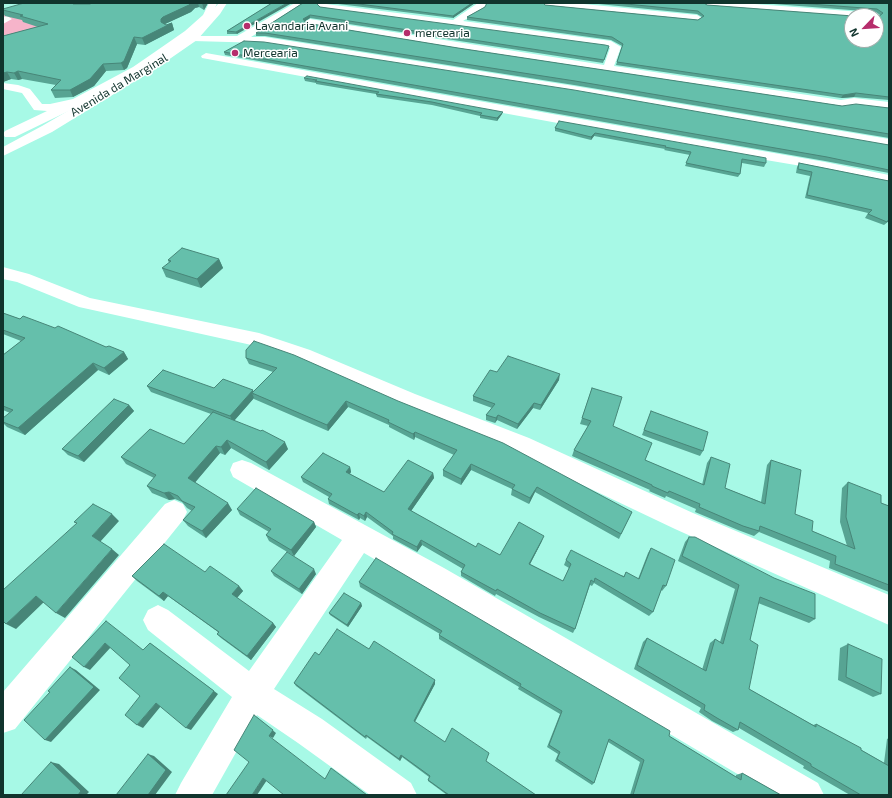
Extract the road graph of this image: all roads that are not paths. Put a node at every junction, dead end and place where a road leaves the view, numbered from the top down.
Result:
1 (86, 3) edge
2 (98, 3) edge
3 (213, 3) edge
4 (223, 3) edge
5 (301, 3) edge
6 (482, 3) edge
7 (546, 3) edge
8 (706, 3) edge
9 (832, 3) edge
10 (321, 5) dead end
11 (844, 15) edge
12 (697, 18) edge
13 (844, 18) edge
14 (310, 22) edge
15 (451, 23) junction
16 (194, 38) junction
17 (240, 39) junction
18 (424, 40) junction
19 (317, 48) junction
20 (176, 50) junction
21 (199, 54) junction
22 (397, 61) junction
23 (283, 69) junction
24 (608, 69) junction
25 (489, 76) junction
26 (3, 86) edge
27 (370, 86) junction
28 (77, 102) junction
29 (466, 102) junction
30 (889, 106) edge
31 (10, 134) dead end
32 (889, 143) edge
33 (3, 152) edge
34 (889, 179) edge
35 (3, 273) edge
36 (242, 470) dead end
37 (174, 512) dead end
38 (360, 537) junction
39 (889, 610) edge
40 (158, 620) dead end
41 (252, 693) junction
42 (3, 717) edge
43 (192, 795) edge
44 (399, 795) edge
45 (806, 795) edge

1 - 2 street
3 - 28 street
4 - 16 street, Avenida da Marginal
5 - 17 street
6 - 15 street
7 - 12 street
8 - 13 street
9 - 11 street
10 - 15 street
14 - 18 street
15 - 18 street
15 - 24 street
16 - 17 street
16 - 20 street, Avenida da Marginal
17 - 19 street
17 - 21 street
18 - 22 street
18 - 24 street
19 - 22 street
19 - 23 street
20 - 21 street
20 - 33 street, Avenida da Marginal
21 - 23 street
22 - 25 street
22 - 27 street
23 - 27 street
24 - 30 street
25 - 29 street
25 - 32 street
26 - 28 street
27 - 29 street
28 - 31 street
29 - 34 street
35 - 39 street
36 - 38 street
37 - 42 street
38 - 41 street
38 - 45 street
40 - 41 street
41 - 43 street
41 - 44 street

